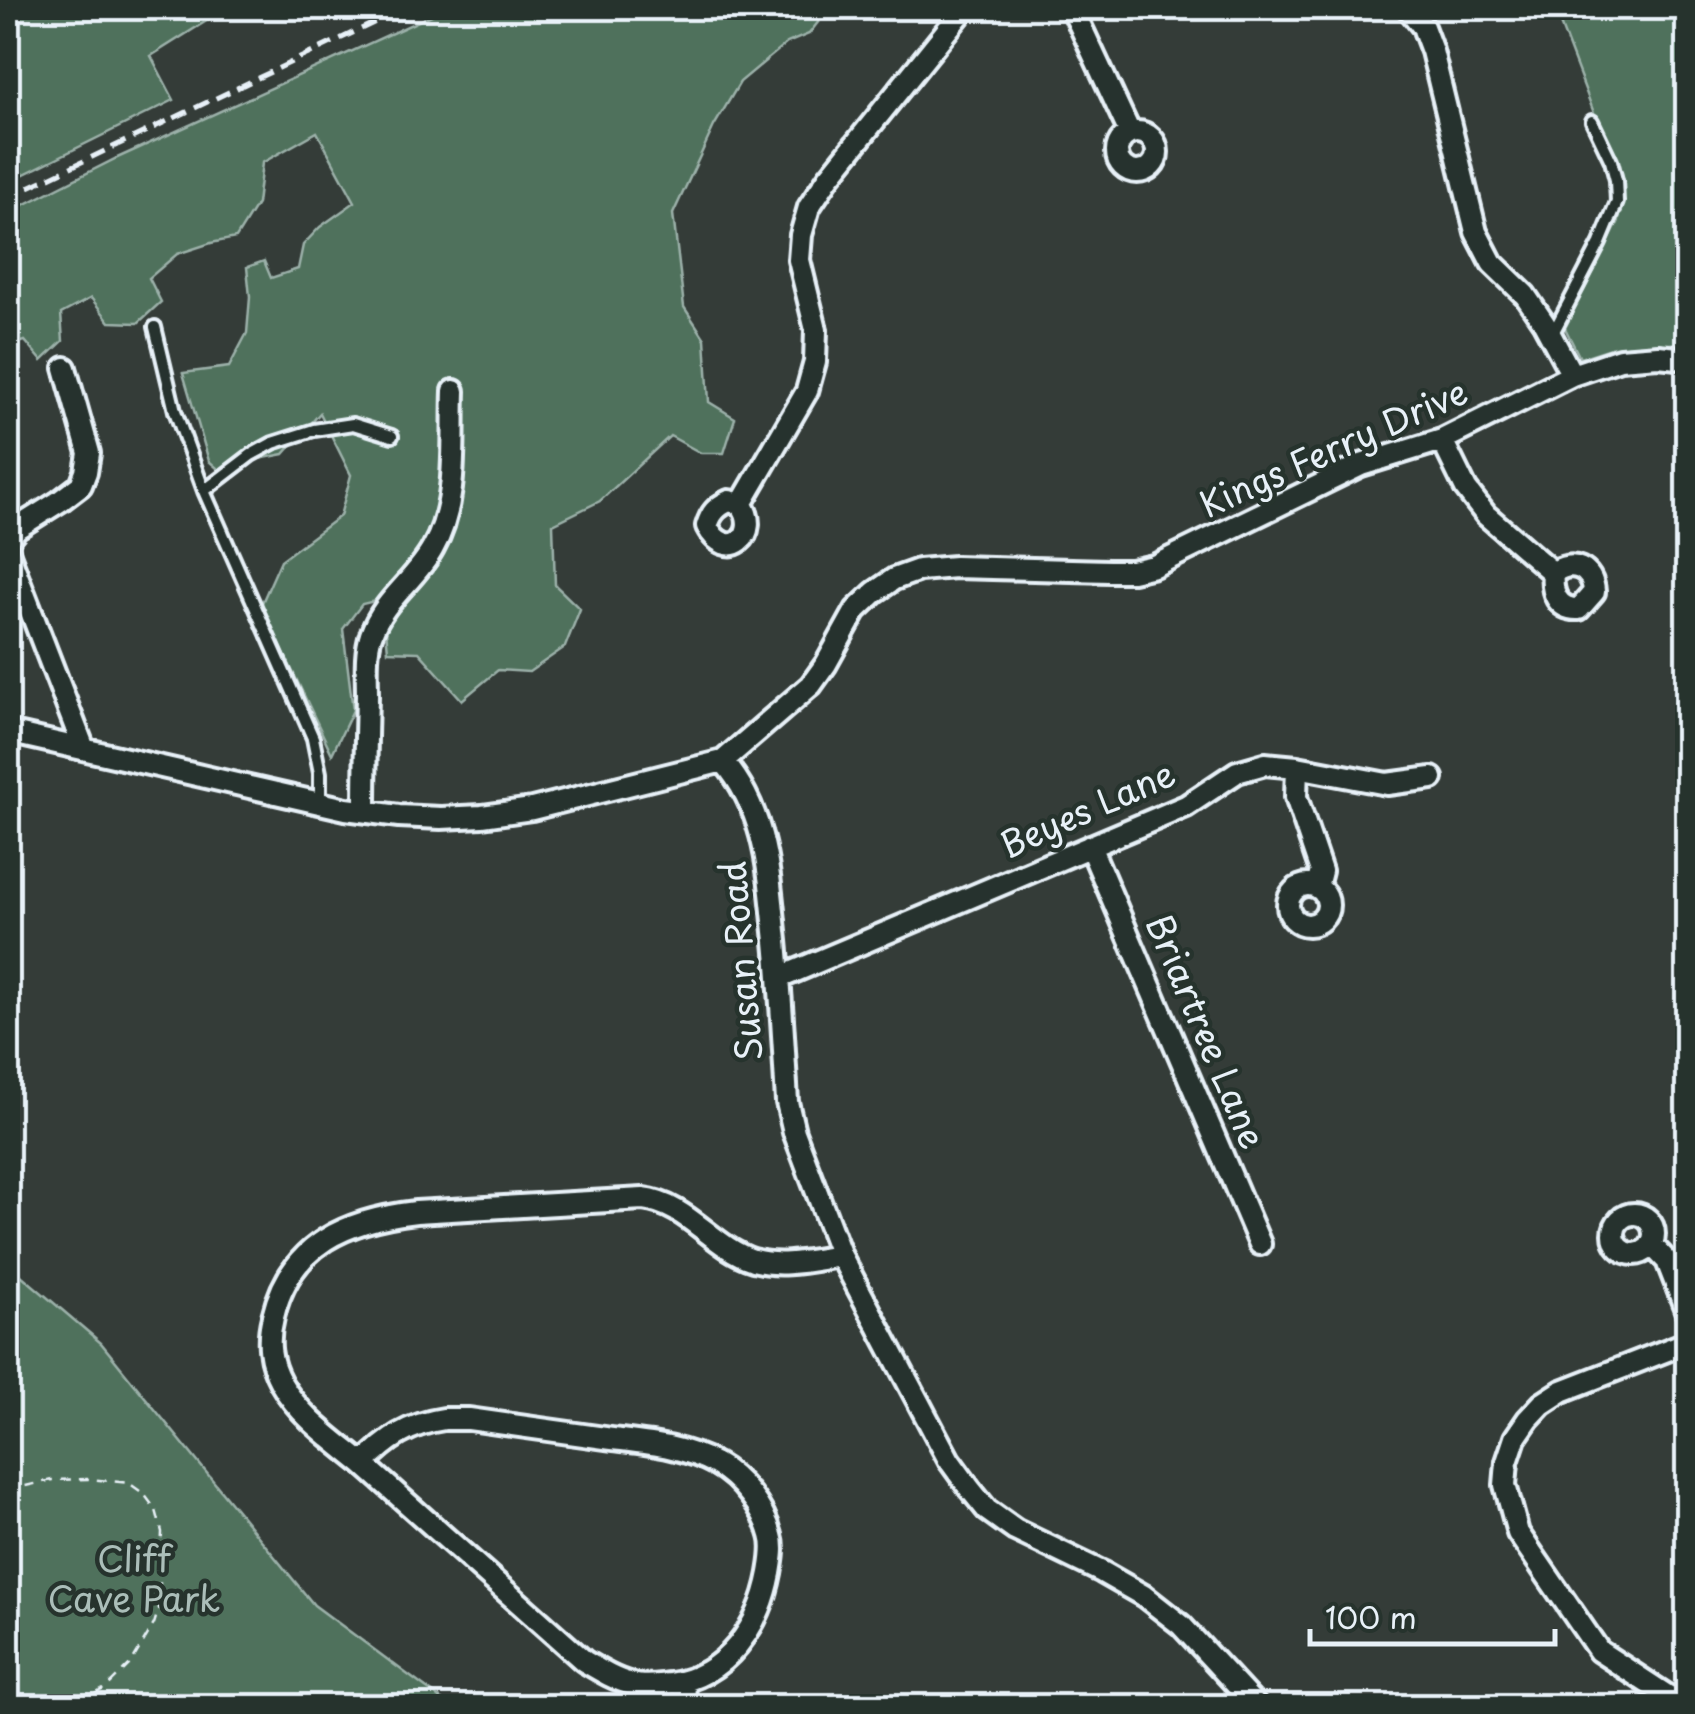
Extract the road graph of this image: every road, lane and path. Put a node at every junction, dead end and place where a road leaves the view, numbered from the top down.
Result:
1 (965, 8) edge
2 (1072, 8) edge
3 (1408, 8) edge
4 (1592, 121) dead end
5 (1130, 132) dead end
6 (155, 327) dead end
7 (1551, 336) junction
8 (1688, 359) edge
9 (65, 368) dead end
10 (1572, 376) junction
11 (454, 391) dead end
12 (392, 436) dead end
13 (1442, 440) junction
14 (204, 491) junction
15 (741, 504) dead end
16 (8, 539) edge
17 (8, 552) edge
18 (1553, 573) dead end
19 (8, 732) edge
20 (84, 748) junction
21 (723, 761) junction
22 (1297, 767) junction
23 (1432, 778) dead end
24 (320, 803) junction
25 (365, 810) junction
26 (1090, 846) junction
27 (1317, 887) dead end
28 (779, 978) junction
29 (1260, 1244) dead end
30 (1651, 1244) dead end
31 (840, 1256) junction
32 (1688, 1315) edge
33 (1688, 1342) edge
34 (363, 1464) junction
35 (8, 1490) edge
36 (684, 1682) junction
37 (636, 1696) edge
38 (78, 1706) edge
39 (684, 1706) edge
40 (1256, 1706) edge
41 (1683, 1706) edge

1 - 15 street
2 - 5 street
3 - 7 street
4 - 7 lane
6 - 14 lane
7 - 10 street
8 - 10 street, Kings Ferry Drive
9 - 16 street
10 - 13 street, Kings Ferry Drive
11 - 25 street
12 - 14 lane
13 - 18 street
13 - 21 street, Kings Ferry Drive
14 - 24 lane
17 - 20 street
19 - 20 street
20 - 24 street
21 - 25 street
21 - 28 street, Susan Road
22 - 23 street, Beyes Lane
22 - 26 street, Beyes Lane
22 - 27 street
24 - 25 street
26 - 28 street, Beyes Lane
26 - 29 street, Briartree Lane
28 - 31 street, Susan Road
30 - 32 street
31 - 34 street
31 - 40 street, Susan Road
33 - 41 street
34 - 36 street
34 - 37 street
35 - 38 path
36 - 37 street
36 - 39 street

